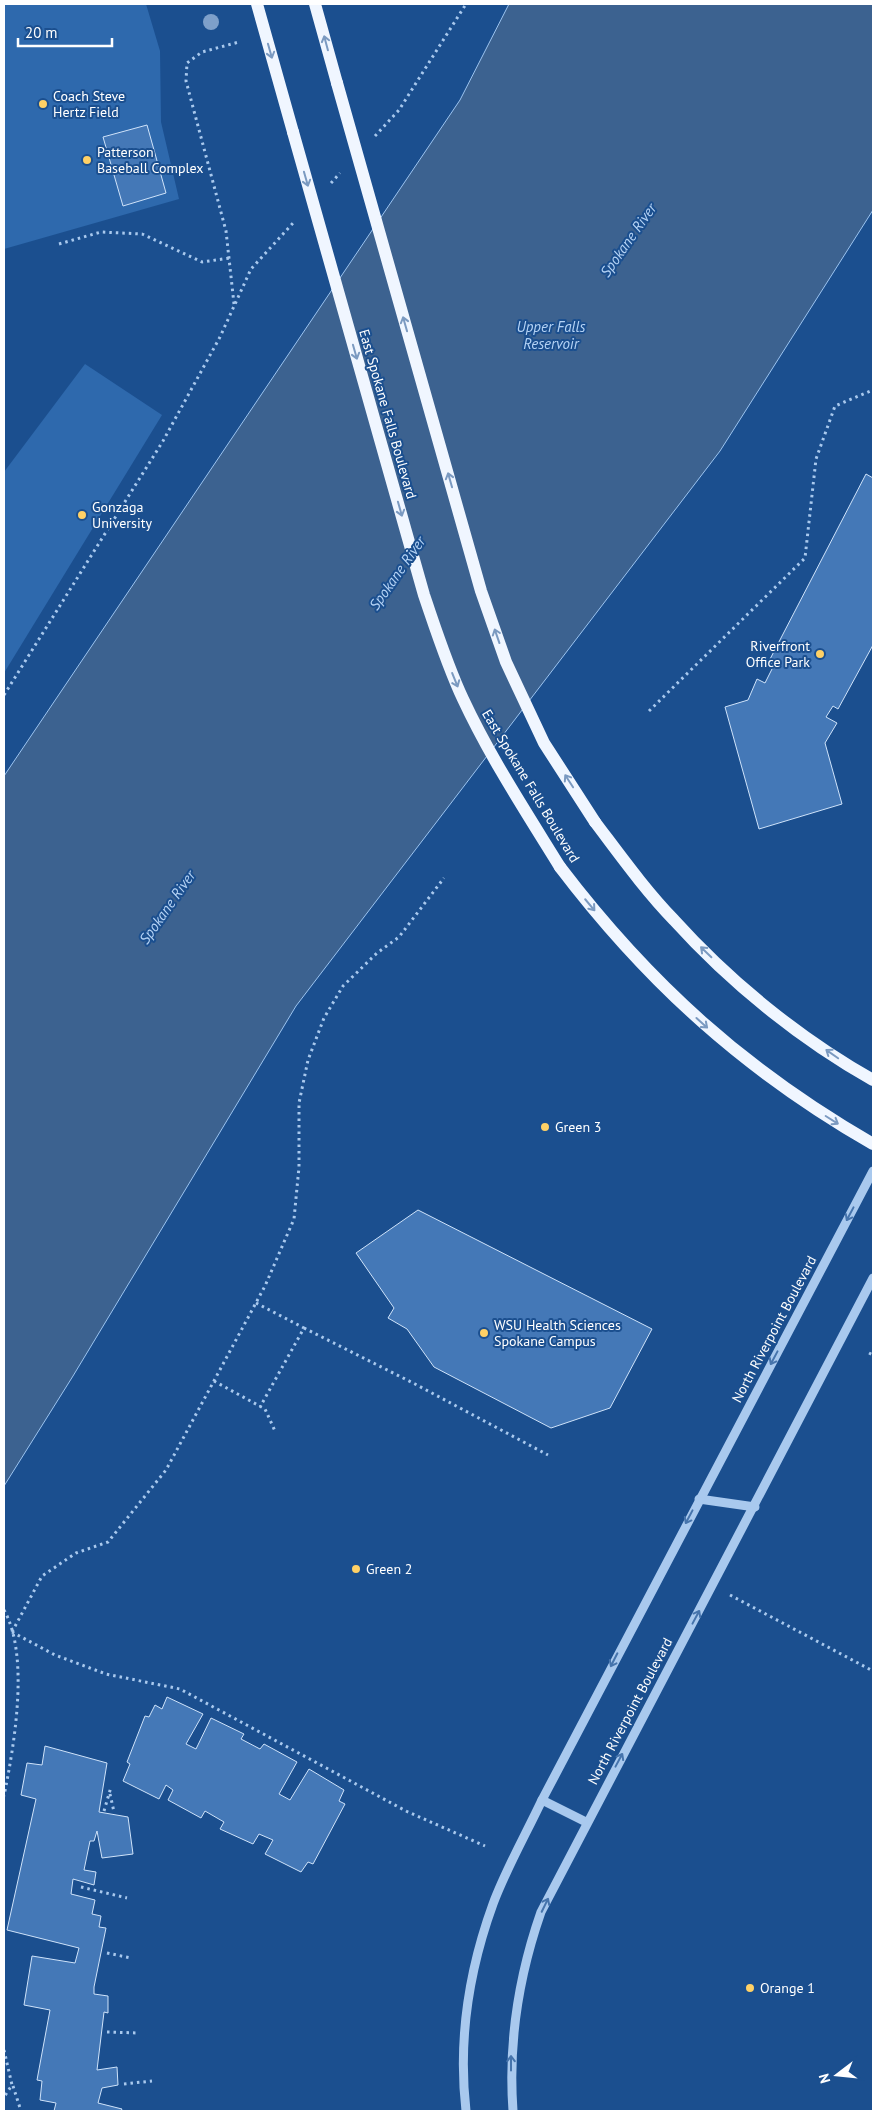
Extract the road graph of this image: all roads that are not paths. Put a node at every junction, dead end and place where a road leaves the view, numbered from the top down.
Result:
1 (257, 4) edge
2 (315, 4) edge
3 (873, 1080) edge
4 (873, 1144) edge
5 (873, 1171) edge
6 (873, 1278) edge
7 (699, 1499) junction
8 (754, 1507) junction
9 (542, 1800) junction
10 (586, 1822) junction
11 (466, 2111) edge
12 (513, 2111) edge

1 -> 4 main road, East Spokane Falls Boulevard, bridge
3 -> 2 main road, bridge
5 -> 7 street, North Riverpoint Boulevard
6 - 8 street, North Riverpoint Boulevard
7 - 8 street
7 -> 9 street, North Riverpoint Boulevard
10 -> 8 street, North Riverpoint Boulevard
9 - 10 street
9 - 11 street, North Riverpoint Boulevard
12 -> 10 street, North Riverpoint Boulevard

